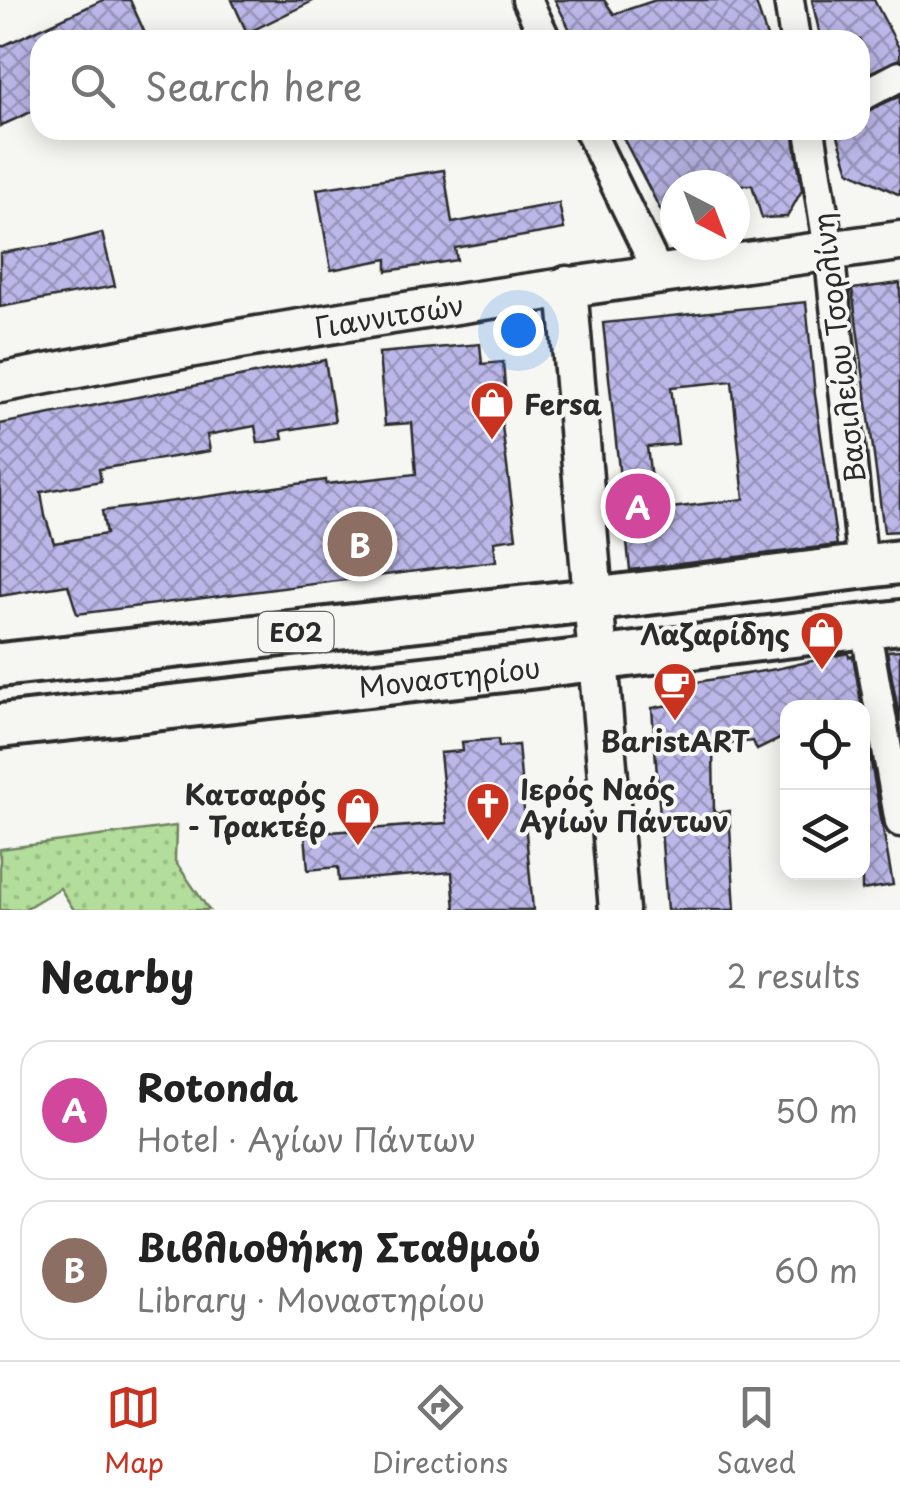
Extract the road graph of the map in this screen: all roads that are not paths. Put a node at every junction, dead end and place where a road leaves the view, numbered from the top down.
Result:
1 (527, 0) edge
2 (789, 0) edge
3 (541, 30) edge
4 (794, 30) edge
5 (900, 76) edge
6 (870, 92) edge
7 (595, 140) edge
8 (812, 140) edge
9 (900, 241) edge
10 (829, 250) junction
11 (658, 274) junction
12 (567, 286) junction
13 (0, 383) edge
14 (882, 565) edge
15 (591, 600) junction
16 (883, 624) edge
17 (596, 659) junction
18 (0, 664) edge
19 (0, 726) edge
20 (900, 822) edge
21 (618, 910) edge

1 - 3 street
2 - 4 street
5 - 6 street
7 - 11 street
8 - 10 street, Βασιλείου Τσορλίνη
9 - 10 main road, Γιαννιτσών
10 - 11 main road, Γιαννιτσών
10 - 14 street, Βασιλείου Τσορλίνη
11 - 12 main road, Γιαννιτσών
12 - 13 main road, Γιαννιτσών
12 - 15 main road
14 - 15 main road, ΕΟ2
15 - 17 main road
15 - 18 main road, ΕΟ2
16 - 17 main road, Μοναστηρίου / ΕΟ2
16 - 20 street
17 - 19 main road, Μοναστηρίου / ΕΟ2
17 - 21 main road

